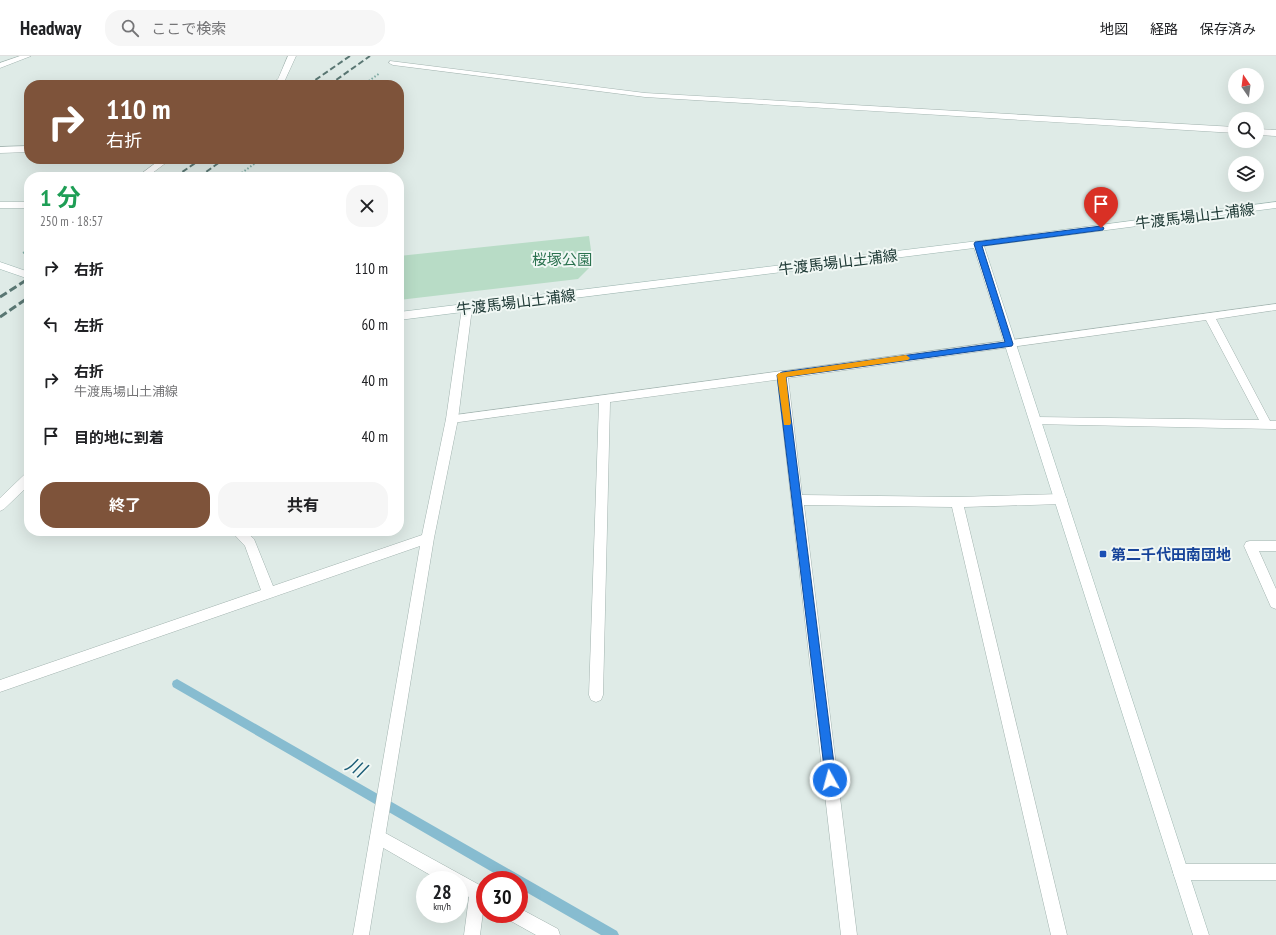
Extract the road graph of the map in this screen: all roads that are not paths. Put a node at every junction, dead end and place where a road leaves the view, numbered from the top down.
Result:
1 (27, 56) edge
2 (292, 56) edge
3 (9, 59) edge
4 (393, 63) dead end
5 (0, 66) edge
6 (281, 80) edge
7 (1228, 130) edge
8 (1264, 132) edge
9 (1276, 133) edge
10 (24, 149) edge
11 (0, 150) edge
12 (160, 164) edge
13 (148, 172) edge
14 (0, 205) edge
15 (24, 205) edge
16 (1276, 205) edge
17 (978, 244) junction
18 (0, 265) edge
19 (24, 274) edge
20 (1276, 307) edge
21 (467, 308) junction
22 (404, 315) edge
23 (1209, 316) junction
24 (1009, 344) junction
25 (782, 375) junction
26 (605, 398) junction
27 (452, 419) junction
28 (1036, 421) junction
29 (1272, 425) edge
30 (24, 482) edge
31 (1061, 499) junction
32 (796, 500) junction
33 (957, 502) junction
34 (0, 506) edge
35 (242, 536) edge
36 (428, 538) junction
37 (1276, 546) edge
38 (268, 593) junction
39 (1276, 602) edge
40 (0, 686) edge
41 (596, 696) dead end
42 (378, 837) junction
43 (438, 871) edge
44 (1181, 872) junction
45 (1276, 872) edge
46 (476, 917) edge
47 (528, 921) edge
48 (361, 935) edge
49 (472, 935) edge
50 (552, 935) edge
51 (849, 935) edge
52 (1060, 935) edge
53 (1200, 935) edge

1 - 3 street
2 - 6 street
3 - 5 street
4 - 7 street
8 - 9 street
10 - 11 street
12 - 13 street
14 - 15 street
16 - 17 street, 牛渡馬場山土浦線
17 - 21 street, 牛渡馬場山土浦線
17 - 24 street
18 - 19 street
20 - 23 street
21 - 22 street, 牛渡馬場山土浦線
21 - 27 street
23 - 24 street
23 - 29 street
24 - 25 street
24 - 28 street
25 - 26 street
25 - 32 street
26 - 27 street
26 - 41 street
27 - 36 street
28 - 29 street
28 - 31 street
30 - 34 street
31 - 33 street
31 - 44 street
32 - 33 street
32 - 51 street
33 - 52 street
35 - 38 street
36 - 38 street
36 - 42 street
37 - 39 street
38 - 40 street
42 - 43 street
42 - 48 street
44 - 45 street
44 - 53 street
46 - 49 street
47 - 50 street

